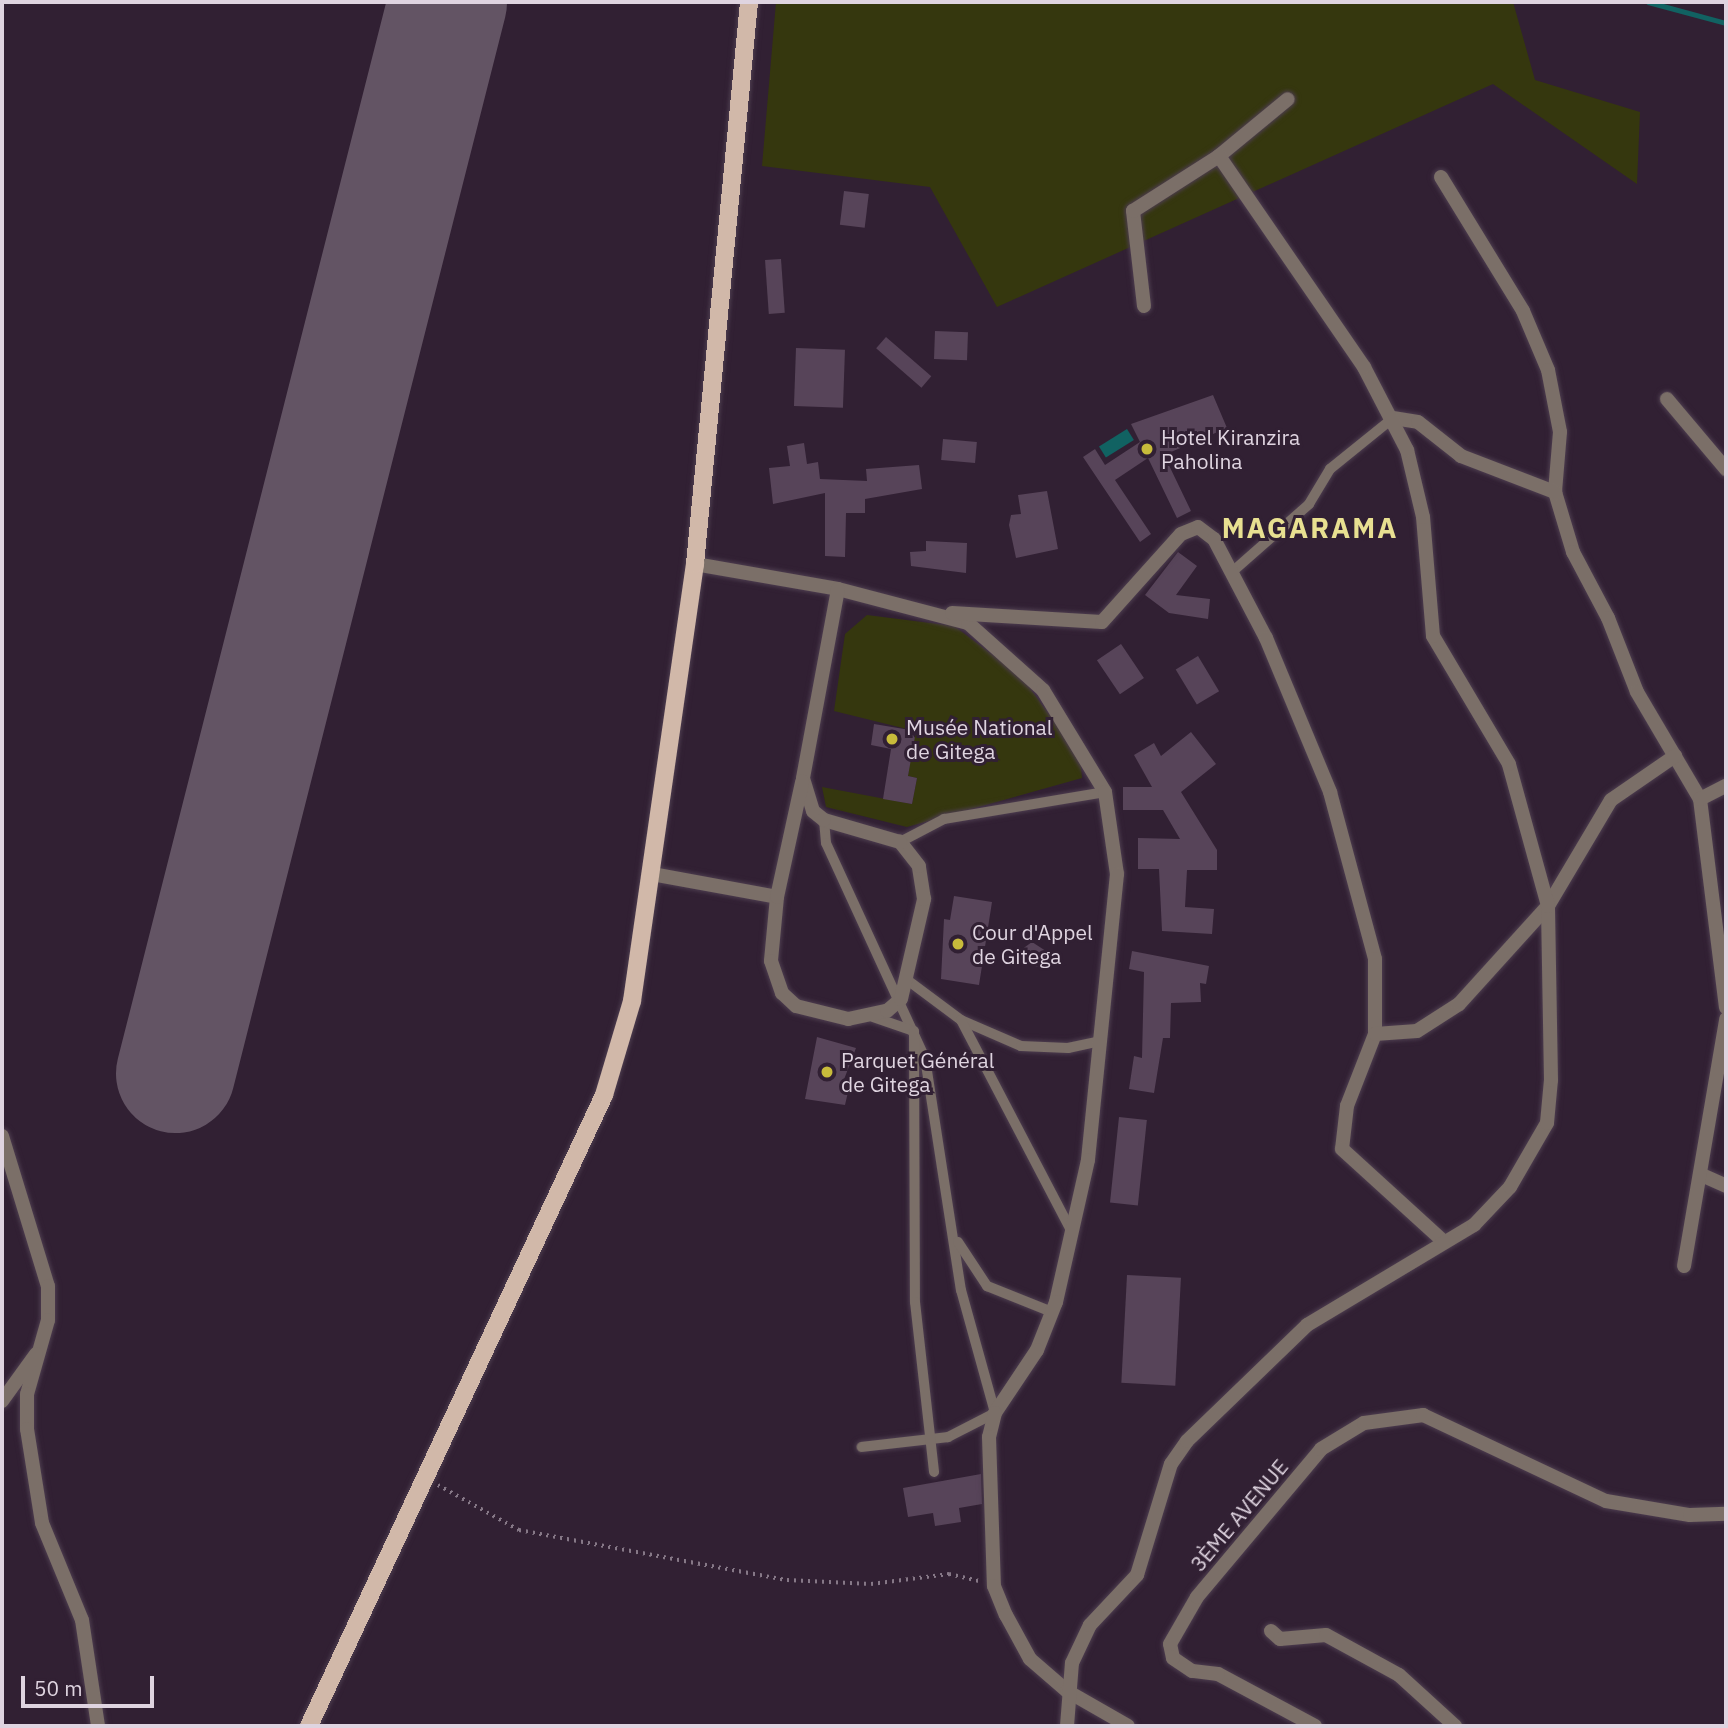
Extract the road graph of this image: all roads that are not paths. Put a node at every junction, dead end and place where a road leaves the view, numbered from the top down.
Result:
1 (749, 2) edge
2 (1288, 99) dead end
3 (1219, 156) junction
4 (1441, 177) dead end
5 (1144, 306) dead end
6 (1667, 399) dead end
7 (1393, 418) junction
8 (1726, 469) edge
9 (1555, 492) junction
10 (695, 564) junction
11 (1231, 572) junction
12 (838, 589) junction
13 (947, 613) junction
14 (1675, 756) junction
15 (803, 778) junction
16 (1726, 786) edge
17 (1105, 792) junction
18 (1700, 799) junction
19 (824, 820) junction
20 (900, 842) junction
21 (652, 874) junction
22 (777, 897) junction
23 (1548, 906) junction
24 (910, 982) junction
25 (901, 999) junction
26 (1726, 1007) edge
27 (870, 1017) junction
28 (1726, 1019) edge
29 (961, 1020) junction
30 (915, 1031) junction
31 (1375, 1034) junction
32 (1101, 1041) junction
33 (2, 1136) edge
34 (1704, 1176) junction
35 (1726, 1186) edge
36 (953, 1230) junction
37 (1072, 1232) junction
38 (1442, 1240) junction
39 (1684, 1266) dead end
40 (1052, 1312) junction
41 (40, 1349) junction
42 (2, 1402) edge
43 (995, 1413) junction
44 (928, 1441) junction
45 (862, 1447) dead end
46 (934, 1472) dead end
47 (1726, 1514) edge
48 (1271, 1631) dead end
49 (1067, 1691) junction
50 (98, 1726) edge
51 (309, 1726) edge
52 (1067, 1726) edge
53 (1128, 1726) edge
54 (1315, 1726) edge
55 (1455, 1726) edge

1 - 10 main road
2 - 3 street
3 - 5 street
3 - 7 street
4 - 9 street
6 - 8 street
7 - 9 street
7 - 11 lane
7 - 23 street
9 - 14 street
10 - 12 street
10 - 21 main road
11 - 13 street
11 - 31 street
12 - 13 street
12 - 15 street
13 - 17 street
14 - 18 street
14 - 23 street
15 - 19 street
15 - 22 street
16 - 18 street
17 - 20 lane
17 - 32 street
18 - 26 street
19 - 20 street
19 - 25 lane
20 - 24 street
21 - 22 street
21 - 51 main road
22 - 27 street
23 - 31 street
23 - 38 street
24 - 25 street
24 - 29 lane
25 - 27 street
25 - 30 lane
27 - 30 lane
28 - 34 street
29 - 32 lane
29 - 37 lane
30 - 36 lane
30 - 44 lane
31 - 38 street
32 - 37 street
33 - 41 street
34 - 35 street
34 - 39 street
36 - 40 lane
36 - 43 lane
37 - 40 street
38 - 49 street
40 - 43 street
41 - 42 street
41 - 50 street
43 - 44 lane
43 - 49 street
44 - 45 lane
44 - 46 lane
47 - 54 street, 3ÈME AVENUE
48 - 55 street
49 - 52 street
49 - 53 street

